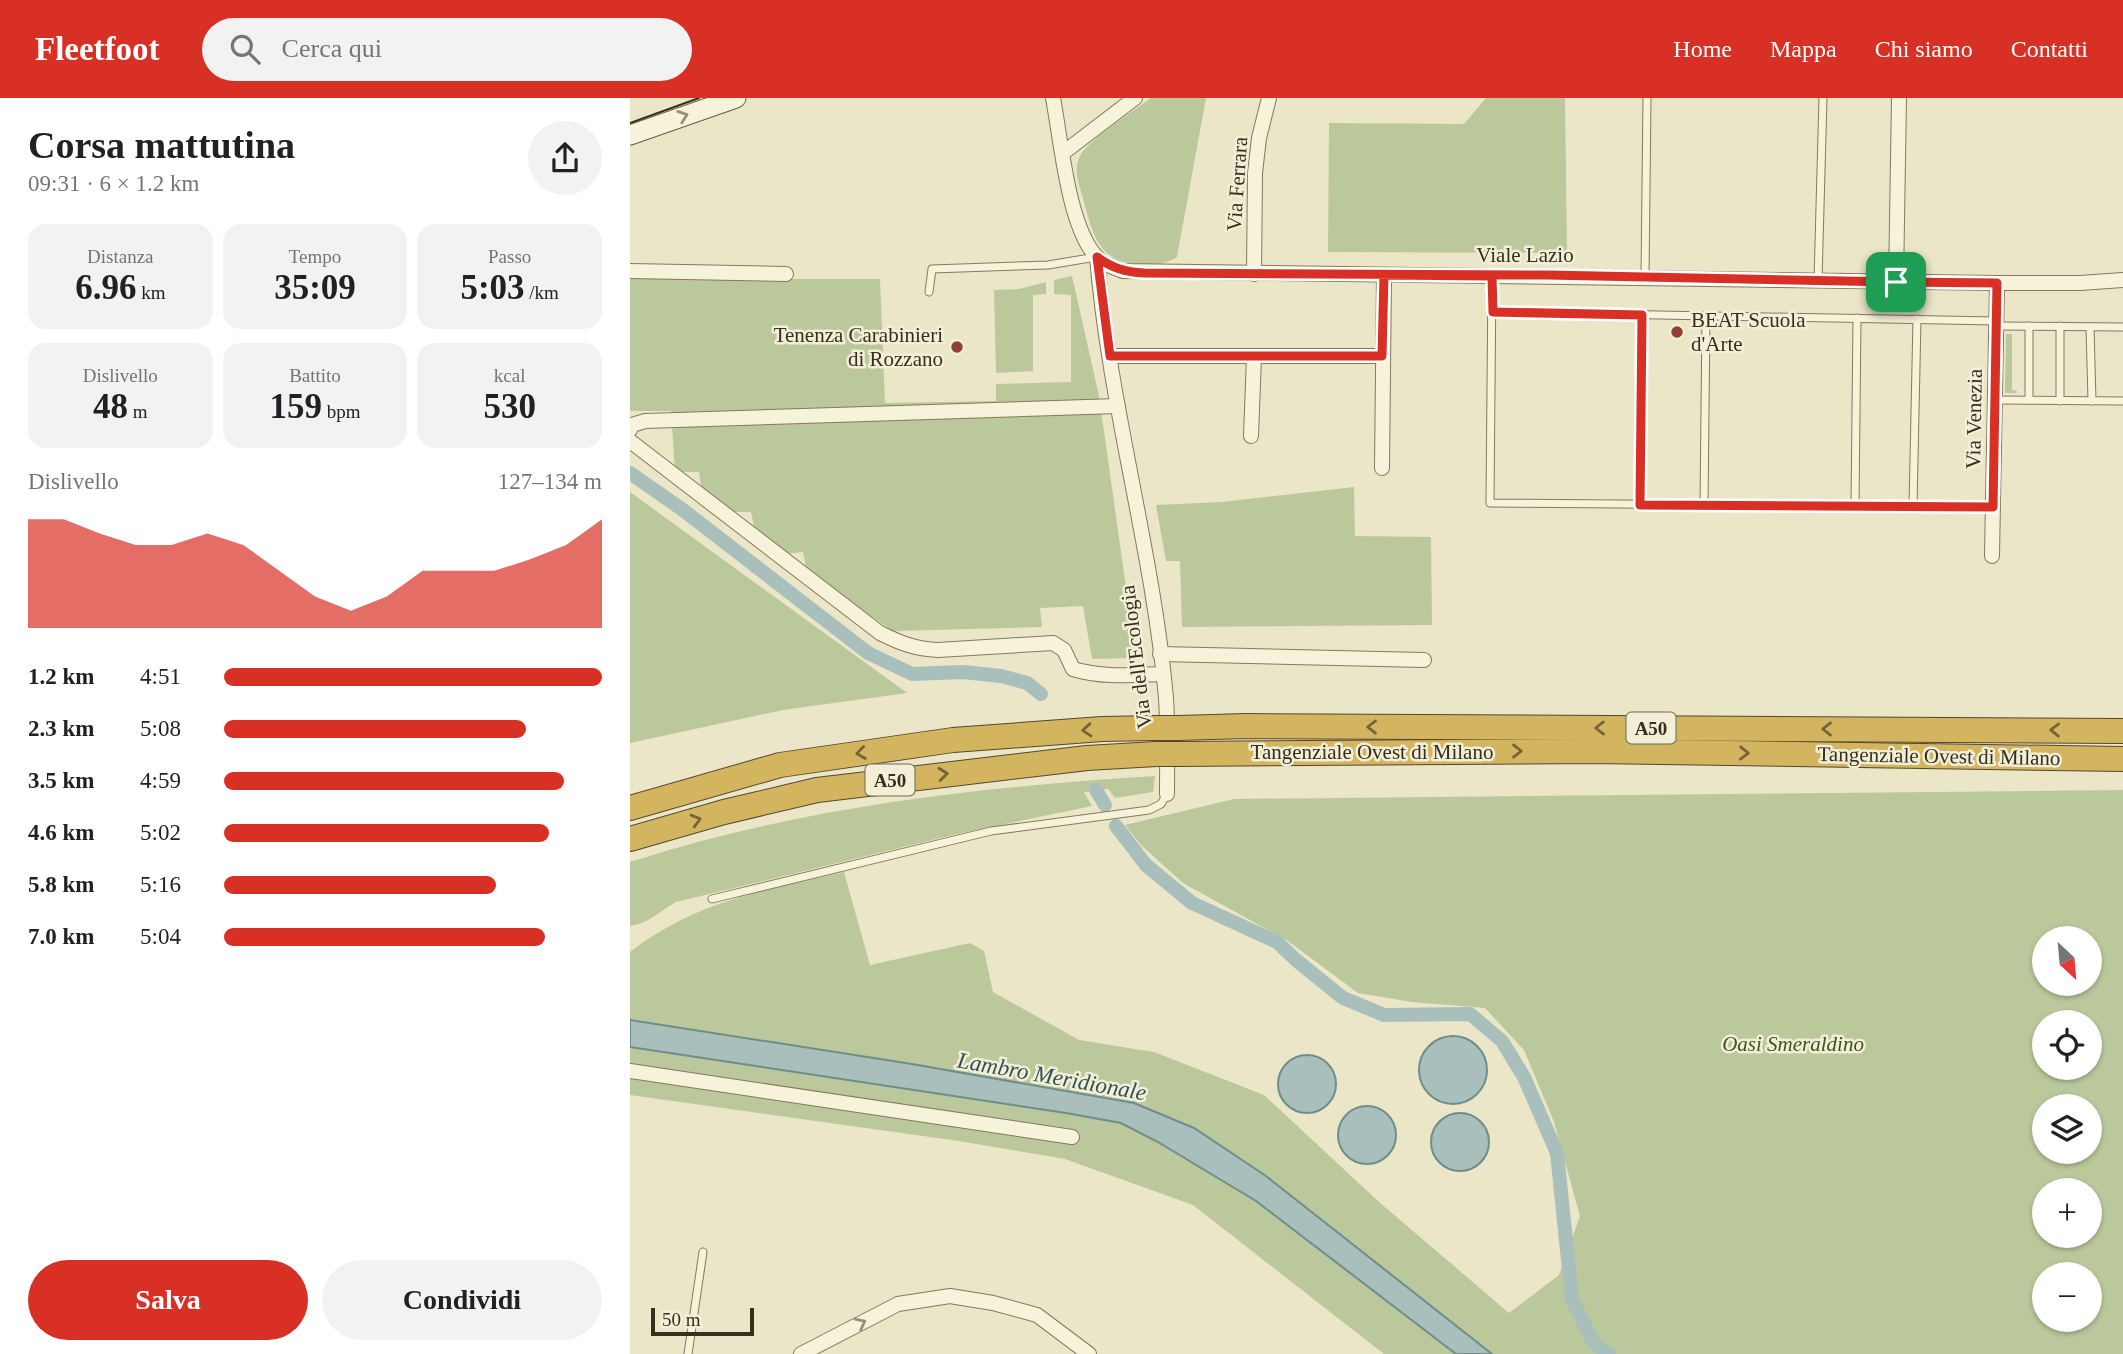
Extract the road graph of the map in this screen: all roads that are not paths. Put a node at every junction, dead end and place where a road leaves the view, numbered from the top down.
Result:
1 (736, 98) edge
2 (1053, 98) edge
3 (1135, 98) edge
4 (1269, 98) edge
5 (1647, 98) edge
6 (1823, 98) edge
7 (1899, 98) edge
8 (630, 135) edge
9 (1063, 153) junction
10 (1097, 257) junction
11 (630, 271) edge
12 (786, 274) dead end
13 (1254, 274) junction
14 (1384, 275) junction
15 (1492, 276) junction
16 (1645, 277) junction
17 (1818, 280) junction
18 (2123, 280) edge
19 (1896, 282) junction
20 (1997, 283) junction
21 (929, 292) dead end
22 (1493, 312) junction
23 (1642, 315) junction
24 (1706, 316) junction
25 (1857, 318) junction
26 (1917, 319) junction
27 (1996, 323) junction
28 (2029, 326) junction
29 (2060, 326) junction
30 (2090, 327) junction
31 (2123, 327) edge
32 (1110, 356) junction
33 (1382, 356) junction
34 (1254, 357) junction
35 (1995, 400) junction
36 (2029, 400) junction
37 (2060, 401) junction
38 (2092, 401) junction
39 (2123, 401) edge
40 (1118, 406) junction
41 (1251, 436) dead end
42 (631, 437) edge
43 (1381, 468) dead end
44 (1640, 505) junction
45 (1704, 505) junction
46 (1855, 506) junction
47 (1913, 506) junction
48 (1993, 507) junction
49 (1992, 556) dead end
50 (1160, 654) junction
51 (1424, 660) dead end
52 (1162, 674) junction
53 (2123, 731) edge
54 (2123, 759) edge
55 (1167, 794) joint
56 (630, 808) edge
57 (630, 839) edge
58 (712, 898) dead end
59 (630, 1071) edge
60 (1072, 1137) dead end
61 (703, 1252) dead end
62 (688, 1354) edge
63 (801, 1354) edge
64 (1089, 1354) edge

8 -> 1 main road
2 - 9 street
3 - 9 street
4 - 13 street, Via Ferrara
5 - 16 lane
6 - 17 lane
7 - 19 street
9 - 10 street
10 - 13 street, Viale Lazio
10 - 21 lane
10 - 32 street, Via dell'Ecologia
11 - 12 street
13 - 14 street, Viale Lazio
14 - 15 street, Viale Lazio
14 - 33 street
15 - 16 street, Viale Lazio
15 - 22 lane
16 - 17 street, Viale Lazio
17 - 19 street, Viale Lazio
18 - 20 street, Viale Lazio
19 - 20 street, Viale Lazio
20 - 27 street, Via Venezia
22 - 23 lane
22 - 44 lane
23 - 24 lane
23 - 44 lane
24 - 25 lane
24 - 45 lane
25 - 26 lane
25 - 46 lane
26 - 27 lane
26 - 47 lane
27 - 28 lane
27 - 35 street, Via Venezia
28 - 29 lane
28 - 36 lane
29 - 30 lane
29 - 37 lane
30 - 31 lane
30 - 38 lane
32 - 34 street
32 - 40 street, Via dell'Ecologia
33 - 34 street
33 - 43 street
34 - 41 street
35 - 36 lane
35 - 48 street, Via Venezia
36 - 37 lane
37 - 38 lane
38 - 39 lane
40 - 42 street
40 - 50 street, Via dell'Ecologia
42 - 52 street
44 - 45 lane
45 - 46 lane
46 - 47 lane
47 - 48 lane
48 - 49 street, Via Venezia
50 - 51 street
50 - 52 street, Via dell'Ecologia
52 - 55 street, Via dell'Ecologia
53 -> 56 highway, Tangenziale Ovest di Milano / A50
57 -> 54 highway, Tangenziale Ovest di Milano / A50
55 - 58 lane, Via dell'Ecologia
59 - 60 street
61 - 62 lane
63 -> 64 street

